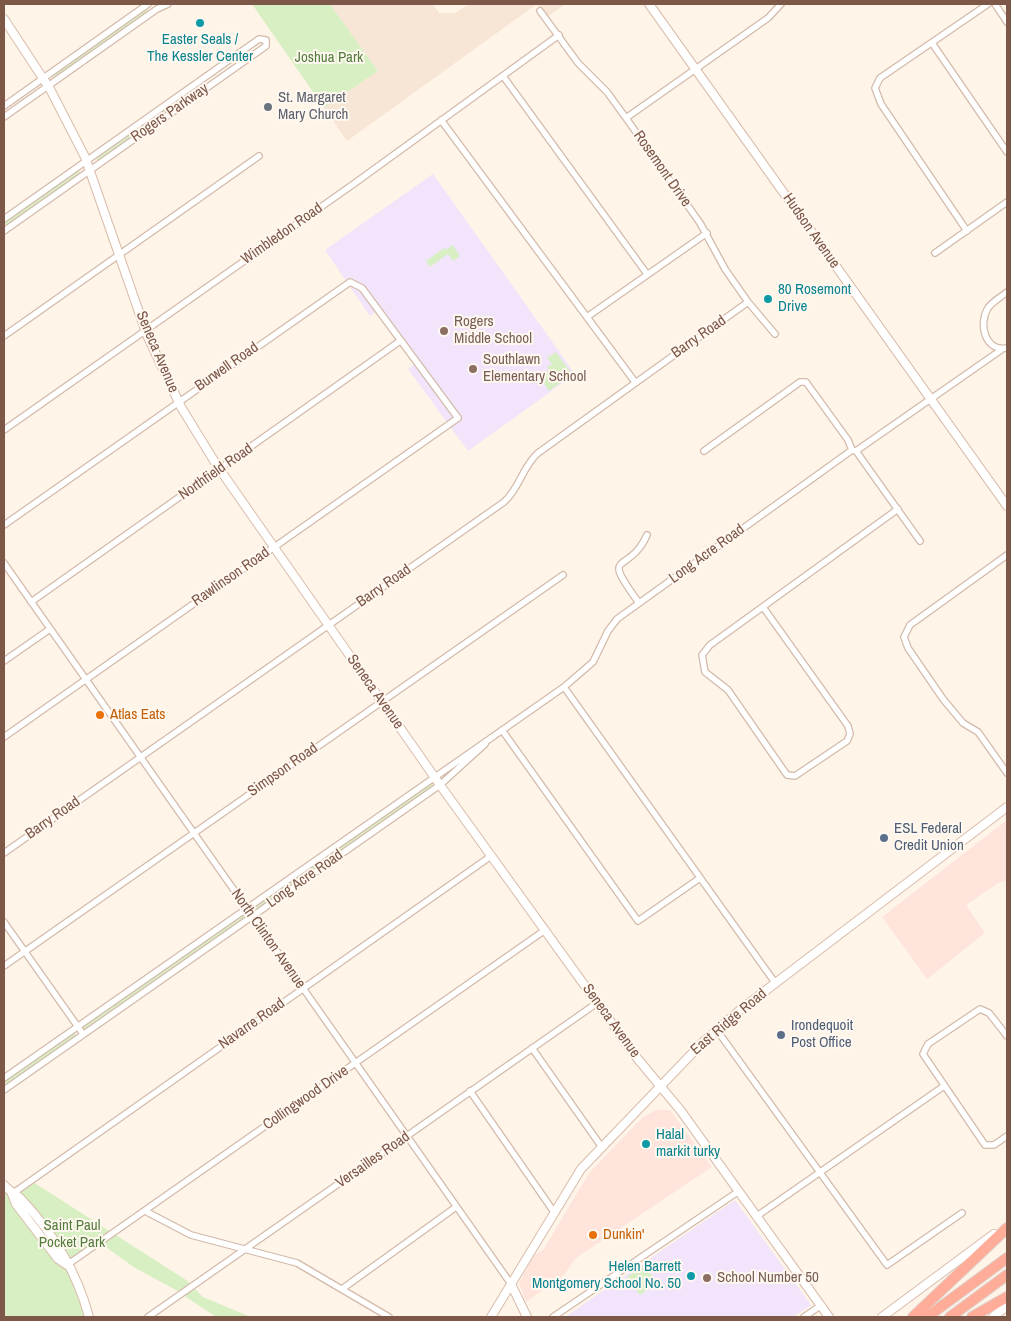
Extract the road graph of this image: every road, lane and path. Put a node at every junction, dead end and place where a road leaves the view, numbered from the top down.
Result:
1 (148, 4) edge
2 (168, 4) edge
3 (650, 4) edge
4 (781, 4) edge
5 (988, 4) edge
6 (995, 4) edge
7 (155, 6) edge
8 (540, 11) dead end
9 (4, 19) edge
10 (1007, 22) edge
11 (558, 35) junction
12 (932, 43) junction
13 (696, 68) junction
14 (503, 76) junction
15 (43, 78) junction
16 (48, 86) junction
17 (4, 106) edge
18 (4, 117) edge
19 (626, 118) junction
20 (441, 120) junction
21 (1007, 152) edge
22 (260, 156) dead end
23 (87, 160) junction
24 (90, 170) junction
25 (1007, 202) edge
26 (4, 219) edge
27 (4, 231) edge
28 (967, 231) junction
29 (707, 233) junction
30 (120, 254) junction
31 (935, 254) dead end
32 (647, 274) junction
33 (1007, 292) edge
34 (748, 302) junction
35 (587, 317) junction
36 (145, 330) junction
37 (775, 334) dead end
38 (4, 336) edge
39 (400, 341) junction
40 (1004, 349) edge
41 (635, 382) junction
42 (931, 399) junction
43 (178, 402) junction
44 (4, 430) edge
45 (704, 451) dead end
46 (854, 451) junction
47 (219, 470) junction
48 (1007, 506) edge
49 (898, 509) junction
50 (4, 525) edge
51 (647, 534) dead end
52 (920, 541) dead end
53 (273, 547) junction
54 (1007, 555) edge
55 (4, 564) edge
56 (563, 575) dead end
57 (31, 602) junction
58 (640, 603) junction
59 (763, 607) junction
60 (328, 625) junction
61 (50, 629) junction
62 (4, 662) edge
63 (86, 680) junction
64 (564, 687) junction
65 (382, 701) junction
66 (502, 730) junction
67 (4, 737) edge
68 (141, 757) junction
69 (1007, 772) edge
70 (437, 781) junction
71 (1007, 807) edge
72 (194, 832) junction
73 (4, 853) edge
74 (491, 856) junction
75 (700, 878) junction
76 (246, 908) junction
77 (252, 916) junction
78 (4, 922) edge
79 (545, 930) junction
80 (24, 951) junction
81 (4, 966) edge
82 (776, 984) junction
83 (303, 988) junction
84 (597, 1002) junction
85 (77, 1026) junction
86 (716, 1029) junction
87 (83, 1034) junction
88 (1007, 1036) edge
89 (532, 1048) junction
90 (355, 1063) junction
91 (4, 1078) edge
92 (660, 1086) junction
93 (944, 1086) junction
94 (4, 1090) edge
95 (470, 1091) junction
96 (406, 1136) junction
97 (1007, 1136) edge
98 (601, 1146) junction
99 (821, 1172) junction
100 (4, 1185) edge
101 (739, 1191) junction
102 (12, 1194) junction
103 (456, 1207) junction
104 (145, 1211) junction
105 (554, 1212) junction
106 (962, 1213) dead end
107 (757, 1216) junction
108 (1007, 1224) edge
109 (1007, 1228) edge
110 (246, 1249) junction
111 (1007, 1258) edge
112 (67, 1265) junction
113 (1007, 1275) edge
114 (511, 1284) junction
115 (342, 1289) junction
116 (1007, 1297) edge
117 (820, 1306) junction
118 (1007, 1306) edge
119 (89, 1317) edge
120 (148, 1317) edge
121 (389, 1317) edge
122 (491, 1317) edge
123 (527, 1317) edge
124 (553, 1317) edge
125 (804, 1317) edge
126 (829, 1317) edge
127 (882, 1317) edge
128 (913, 1317) edge
129 (927, 1317) edge
130 (950, 1317) edge
131 (972, 1317) edge
132 (993, 1317) edge

1 - 15 street
2 - 7 street
3 - 13 main road, Hudson Avenue
4 - 13 street
5 - 12 street
6 - 10 street
7 - 16 street
8 - 11 street, Rosemont Drive
9 - 15 main road, Seneca Avenue
11 - 14 street, Wimbledon Road
11 - 19 street, Rosemont Drive
12 - 21 street
12 - 28 street
13 - 19 street
13 - 42 main road, Hudson Avenue
14 - 20 street, Wimbledon Road
14 - 32 street
15 - 16 main road, Seneca Avenue
15 - 17 street
16 - 18 street
16 - 23 main road, Seneca Avenue
19 - 29 street, Rosemont Drive
20 - 35 street
20 - 36 street, Wimbledon Road
22 - 30 street
23 - 24 main road, Seneca Avenue
23 - 24 street, Rogers Parkway
23 - 26 street, Rogers Parkway
24 - 27 street, Rogers Parkway
24 - 30 main road, Seneca Avenue
25 - 28 street
28 - 31 street
29 - 32 street
29 - 34 street, Rosemont Drive
30 - 36 main road, Seneca Avenue
30 - 38 street
32 - 35 street
33 - 40 street
34 - 37 street, Rosemont Drive
34 - 41 street, Barry Road
35 - 41 street
36 - 43 main road, Seneca Avenue
36 - 44 street, Wimbledon Road
39 - 43 street, Burwell Road
39 - 47 street, Northfield Road
39 - 53 street, Rawlinson Road
40 - 42 street, Long Acre Road
41 - 60 street, Barry Road
42 - 46 street, Long Acre Road
42 - 48 main road, Hudson Avenue
43 - 47 main road, Seneca Avenue
43 - 50 street, Burwell Road
45 - 46 street
46 - 49 street
46 - 58 street, Long Acre Road
47 - 53 main road, Seneca Avenue
47 - 57 street, Northfield Road
49 - 52 street
49 - 59 street
51 - 58 street
53 - 60 main road, Seneca Avenue
53 - 63 street, Rawlinson Road
54 - 69 street
55 - 57 street, North Clinton Avenue
56 - 65 street, Simpson Road
57 - 61 street, North Clinton Avenue
58 - 64 street, Long Acre Road
59 - 59 street
60 - 65 main road, Seneca Avenue
60 - 68 street, Barry Road
61 - 62 street
61 - 63 street, North Clinton Avenue
63 - 67 street, Rawlinson Road
63 - 68 street, North Clinton Avenue
64 - 66 street, Long Acre Road
64 - 75 street
65 - 70 main road, Seneca Avenue
65 - 72 street, Simpson Road
66 - 70 street, Long Acre Road
66 - 70 street, Long Acre Road
66 - 75 street
68 - 72 street, North Clinton Avenue
68 - 73 street, Barry Road
70 - 74 main road, Seneca Avenue
70 - 76 street, Long Acre Road
70 - 77 street, Long Acre Road
71 - 82 main road, East Ridge Road
72 - 76 street, North Clinton Avenue
72 - 80 street, Simpson Road
74 - 79 main road, Seneca Avenue
74 - 83 street, Navarre Road
75 - 82 street
76 - 77 street, North Clinton Avenue
76 - 85 street, Long Acre Road
77 - 83 street, North Clinton Avenue
77 - 87 street, Long Acre Road
78 - 80 street
79 - 84 main road, Seneca Avenue
79 - 90 street, Collingwood Drive
80 - 81 street, Simpson Road
80 - 85 street
82 - 86 main road, East Ridge Road
83 - 90 street, North Clinton Avenue
83 - 102 street, Navarre Road
84 - 89 street, Versailles Road
84 - 92 main road, Seneca Avenue
85 - 87 street
85 - 91 street, Long Acre Road
86 - 92 main road, East Ridge Road
86 - 99 street
87 - 94 street, Long Acre Road
88 - 93 street
89 - 95 street, Versailles Road
89 - 98 street
90 - 96 street, North Clinton Avenue
90 - 104 street, Collingwood Drive
92 - 98 main road, East Ridge Road
92 - 101 main road, Seneca Avenue
93 - 97 street
93 - 99 street
95 - 96 street, Versailles Road
95 - 105 street
96 - 103 street, North Clinton Avenue
96 - 110 street, Versailles Road
98 - 105 main road, East Ridge Road
99 - 106 street
99 - 107 street
100 - 102 main road
101 - 107 main road, Seneca Avenue
101 - 124 street
102 - 112 main road
103 - 114 street, North Clinton Avenue
103 - 115 street
104 - 110 street
104 - 112 street, Collingwood Drive
105 - 114 main road, East Ridge Road
107 - 117 main road, Seneca Avenue
108 - 127 main road
109 - 128 highway
110 - 115 street
110 - 120 street, Versailles Road
111 - 129 highway
112 - 119 main road
113 - 130 highway
114 - 122 main road, East Ridge Road
114 - 123 main road, North Clinton Avenue
115 - 121 street
116 - 131 highway
117 - 125 street
117 - 126 main road, Seneca Avenue
118 - 132 main road

